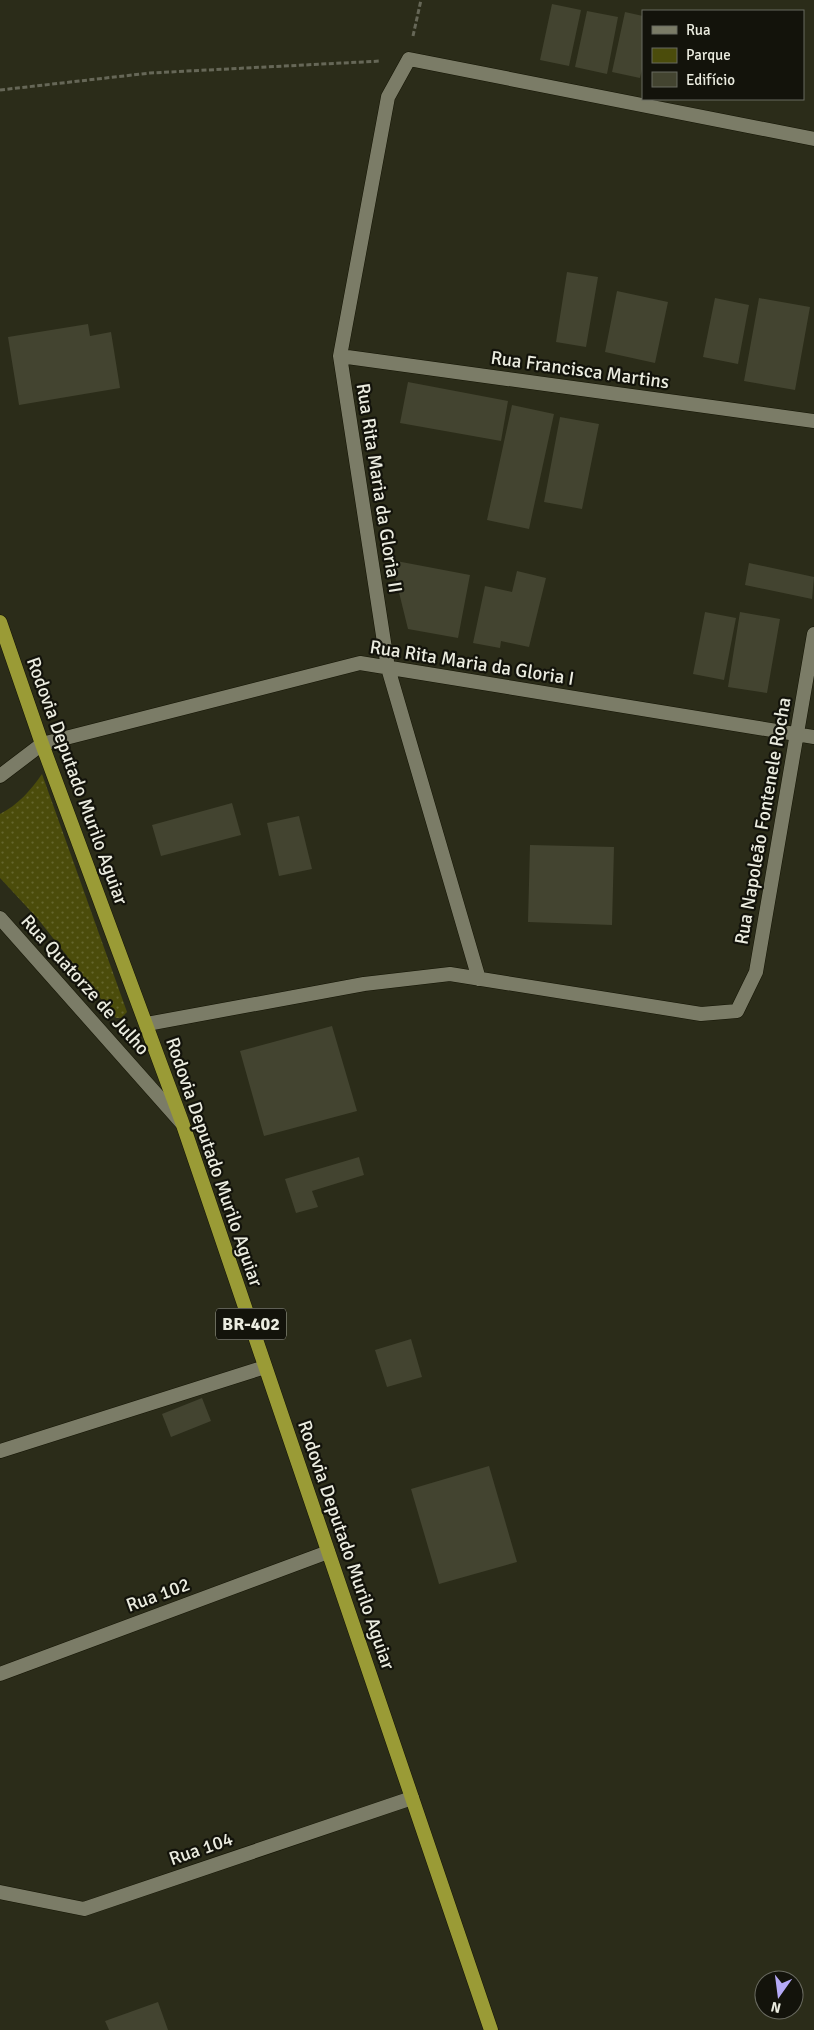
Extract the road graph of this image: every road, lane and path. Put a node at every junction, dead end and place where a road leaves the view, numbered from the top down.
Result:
1 (421, 0) edge
2 (408, 59) junction
3 (0, 90) edge
4 (814, 139) edge
5 (340, 356) junction
6 (814, 421) edge
7 (0, 622) edge
8 (814, 634) edge
9 (388, 668) junction
10 (797, 734) junction
11 (814, 737) edge
12 (42, 744) junction
13 (0, 776) edge
14 (0, 918) edge
15 (479, 979) junction
16 (147, 1024) junction
17 (182, 1122) junction
18 (265, 1367) junction
19 (0, 1451) edge
20 (328, 1552) junction
21 (0, 1674) edge
22 (412, 1798) junction
23 (0, 1892) edge
24 (491, 2030) edge

1 - 2 path
2 - 3 path
2 - 4 street
2 - 5 street, Rua Rita Maria da Gloria II
5 - 6 street, Rua Francisca Martins
5 - 9 street, Rua Rita Maria da Gloria II
7 - 12 highway, Rodovia Deputado Murilo Aguiar / BR-402
8 - 10 street, Rua Napoleão Fontenele Rocha
9 - 10 street, Rua Rita Maria da Gloria I
9 - 12 street, Rua Rita Maria da Gloria I
9 - 15 street, Rua Rita Maria da Gloria II
10 - 11 street, Rua Rita Maria da Gloria I
10 - 15 street, Rua Napoleão Fontenele Rocha
12 - 13 street
12 - 16 highway, Rodovia Deputado Murilo Aguiar / BR-402
14 - 17 street, Rua Quatorze de Julho
15 - 16 street
16 - 17 highway, Rodovia Deputado Murilo Aguiar / BR-402
17 - 18 highway, Rodovia Deputado Murilo Aguiar / BR-402
18 - 19 street
18 - 20 highway, Rodovia Deputado Murilo Aguiar / BR-402
20 - 21 street, Rua 102
20 - 22 highway, Rodovia Deputado Murilo Aguiar / BR-402
22 - 23 street, Rua 104
22 - 24 highway, Rodovia Deputado Murilo Aguiar / BR-402

